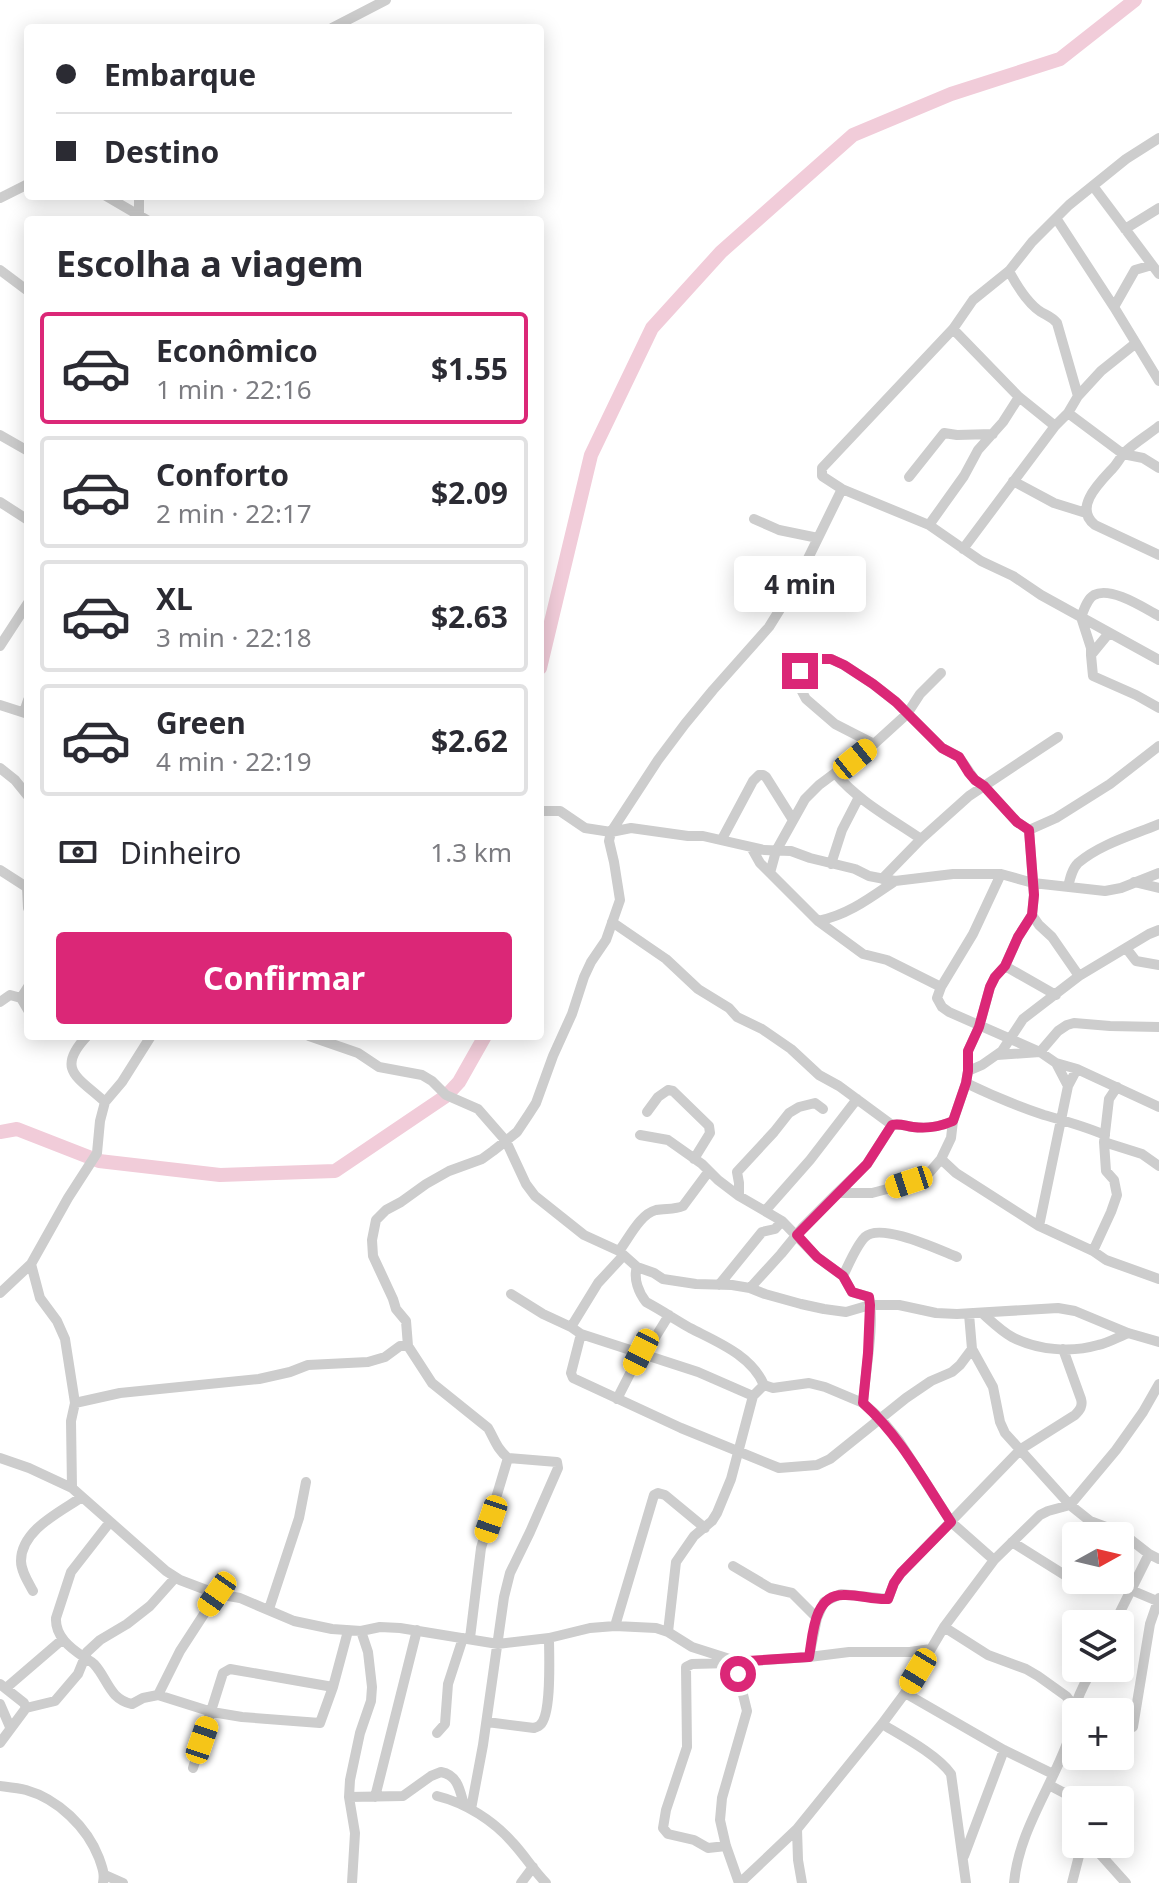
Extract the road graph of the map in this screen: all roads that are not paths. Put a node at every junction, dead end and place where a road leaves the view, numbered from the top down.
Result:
1 (386, 0) edge
2 (340, 24) edge
3 (1159, 138) edge
4 (24, 186) edge
5 (1093, 186) junction
6 (0, 198) edge
7 (112, 200) edge
8 (1157, 213) edge
9 (137, 216) edge
10 (1056, 218) junction
11 (1125, 229) junction
12 (1156, 269) edge
13 (0, 270) edge
14 (1009, 271) junction
15 (24, 288) edge
16 (1114, 307) junction
17 (953, 329) junction
18 (1136, 343) junction
19 (1159, 381) edge
20 (1078, 396) junction
21 (1019, 397) junction
22 (1068, 413) junction
23 (1055, 426) junction
24 (1159, 426) edge
25 (993, 434) junction
26 (0, 435) edge
27 (24, 449) edge
28 (1123, 454) junction
29 (1159, 468) edge
30 (909, 477) dead end
31 (1013, 481) junction
32 (842, 489) junction
33 (0, 502) edge
34 (1086, 513) junction
35 (24, 517) edge
36 (754, 519) dead end
37 (929, 525) junction
38 (818, 538) junction
39 (963, 549) junction
40 (1159, 555) edge
41 (24, 609) edge
42 (1159, 616) edge
43 (1081, 617) junction
44 (1109, 633) junction
45 (0, 646) edge
46 (1091, 655) junction
47 (1159, 660) edge
48 (941, 673) dead end
49 (0, 705) edge
50 (1159, 708) edge
51 (24, 712) edge
52 (907, 714) junction
53 (1058, 737) dead end
54 (874, 744) junction
55 (1159, 746) edge
56 (0, 768) edge
57 (835, 773) junction
58 (984, 786) junction
59 (24, 791) edge
60 (859, 797) junction
61 (544, 811) edge
62 (793, 820) junction
63 (1159, 824) edge
64 (1029, 830) junction
65 (611, 832) junction
66 (722, 839) junction
67 (921, 839) junction
68 (751, 847) junction
69 (776, 851) junction
70 (831, 864) junction
71 (0, 871) edge
72 (770, 873) junction
73 (1159, 873) edge
74 (1001, 874) junction
75 (882, 879) junction
76 (895, 881) junction
77 (1134, 882) junction
78 (1033, 883) junction
79 (24, 886) edge
80 (1068, 887) junction
81 (1159, 888) edge
82 (1032, 915) junction
83 (818, 921) junction
84 (612, 922) junction
85 (1159, 930) edge
86 (1126, 948) junction
87 (1159, 965) edge
88 (1005, 966) junction
89 (1079, 976) junction
90 (941, 987) junction
91 (24, 993) edge
92 (1056, 995) junction
93 (21, 998) junction
94 (0, 1002) edge
95 (24, 1003) edge
96 (979, 1027) junction
97 (1159, 1027) edge
98 (1011, 1039) junction
99 (84, 1040) edge
100 (148, 1040) edge
101 (321, 1040) edge
102 (1040, 1052) junction
103 (997, 1055) junction
104 (1056, 1063) junction
105 (1077, 1069) junction
106 (967, 1077) junction
107 (1068, 1086) junction
108 (1117, 1087) junction
109 (857, 1099) junction
110 (105, 1102) junction
111 (1159, 1107) edge
112 (823, 1109) dead end
113 (647, 1112) dead end
114 (1061, 1119) junction
115 (953, 1121) junction
116 (892, 1125) junction
117 (936, 1128) junction
118 (640, 1135) dead end
119 (951, 1138) junction
120 (1104, 1138) junction
121 (506, 1141) junction
122 (694, 1159) junction
123 (941, 1159) junction
124 (1159, 1166) edge
125 (709, 1171) junction
126 (737, 1172) junction
127 (718, 1180) junction
128 (837, 1193) junction
129 (739, 1196) junction
130 (765, 1211) junction
131 (782, 1221) junction
132 (1039, 1226) junction
133 (797, 1235) junction
134 (1093, 1251) junction
135 (621, 1253) junction
136 (957, 1257) dead end
137 (31, 1264) junction
138 (637, 1267) junction
139 (843, 1276) junction
140 (1159, 1279) edge
141 (719, 1285) junction
142 (750, 1288) junction
143 (0, 1293) edge
144 (511, 1294) dead end
145 (870, 1305) junction
146 (982, 1313) junction
147 (969, 1314) junction
148 (669, 1315) junction
149 (571, 1327) junction
150 (1128, 1333) junction
151 (581, 1334) junction
152 (1159, 1342) edge
153 (408, 1346) junction
154 (972, 1349) junction
155 (1063, 1349) junction
156 (643, 1353) junction
157 (1159, 1384) edge
158 (764, 1385) junction
159 (753, 1396) junction
160 (617, 1399) junction
161 (75, 1403) junction
162 (863, 1403) junction
163 (881, 1419) junction
164 (1021, 1449) junction
165 (738, 1450) junction
166 (0, 1458) edge
167 (508, 1458) junction
168 (306, 1482) dead end
169 (72, 1488) junction
170 (82, 1497) junction
171 (1070, 1505) junction
172 (110, 1522) junction
173 (951, 1522) junction
174 (705, 1528) junction
175 (1012, 1542) junction
176 (1154, 1556) edge
177 (994, 1560) junction
178 (733, 1566) dead end
179 (1062, 1573) edge
180 (175, 1578) junction
181 (1134, 1586) edge
182 (33, 1591) dead end
183 (1134, 1591) edge
184 (217, 1594) junction
185 (1158, 1600) edge
186 (269, 1609) junction
187 (817, 1618) junction
188 (615, 1626) junction
189 (944, 1627) junction
190 (417, 1630) junction
191 (348, 1631) junction
192 (361, 1631) junction
193 (668, 1632) junction
194 (466, 1638) junction
195 (549, 1638) junction
196 (63, 1639) junction
197 (498, 1644) junction
198 (931, 1649) junction
199 (83, 1657) junction
200 (809, 1657) junction
201 (736, 1662) junction
202 (1086, 1682) edge
203 (3, 1686) edge
204 (333, 1687) junction
205 (905, 1693) junction
206 (1080, 1693) junction
207 (158, 1695) junction
208 (1066, 1696) joint
209 (1078, 1698) edge
210 (0, 1704) edge
211 (26, 1708) junction
212 (212, 1712) junction
213 (1134, 1721) edge
214 (487, 1722) junction
215 (882, 1724) junction
216 (10, 1727) junction
217 (437, 1733) dead end
218 (0, 1743) edge
219 (1004, 1750) junction
220 (1062, 1753) edge
221 (193, 1768) dead end
222 (1051, 1780) junction
223 (0, 1786) edge
224 (1062, 1789) edge
225 (437, 1796) dead end
226 (349, 1797) junction
227 (375, 1797) junction
228 (467, 1807) junction
229 (797, 1829) junction
230 (726, 1846) junction
231 (963, 1858) junction
232 (1078, 1858) edge
233 (1105, 1858) edge
234 (533, 1867) junction
235 (104, 1879) edge
236 (123, 1883) edge
237 (352, 1883) edge
238 (521, 1883) edge
239 (546, 1883) edge
240 (740, 1883) edge
241 (802, 1883) edge
242 (966, 1883) edge
243 (1014, 1883) edge
244 (1072, 1883) edge
245 (1126, 1883) edge

1 - 2 street
3 - 5 street
4 - 6 street
5 - 10 street
5 - 11 street
7 - 9 street
8 - 11 street
10 - 14 street
10 - 16 street
11 - 12 street
12 - 16 street
13 - 15 street
14 - 17 street
14 - 20 street
16 - 18 street
17 - 21 street
17 - 32 street
18 - 19 street
18 - 20 street
20 - 22 street
21 - 23 street
21 - 25 street
22 - 23 street
22 - 28 street
23 - 31 street
24 - 28 street
25 - 30 street
25 - 37 street
26 - 27 street
28 - 29 street
28 - 34 street
31 - 34 street
31 - 39 street
32 - 37 street
32 - 38 street
33 - 35 street
34 - 40 street
36 - 38 street
37 - 39 street
38 - 65 street
39 - 43 street
41 - 45 street
42 - 43 street
43 - 44 street
43 - 46 street
44 - 46 street
44 - 47 street
46 - 50 street
48 - 52 street
49 - 51 street
52 - 54 street
52 - 54 street
52 - 58 street
53 - 58 street
54 - 57 street
55 - 64 street
56 - 59 street
57 - 60 street
57 - 62 street
58 - 64 street
58 - 67 street
60 - 67 street
60 - 70 street
61 - 65 street
62 - 66 street
62 - 69 street
63 - 80 street
64 - 78 street
65 - 66 street
65 - 84 street
66 - 68 street
67 - 75 street
68 - 69 street
68 - 72 street
69 - 70 street
69 - 72 street
70 - 75 street
71 - 79 street
72 - 83 street
73 - 77 street
74 - 76 street
74 - 78 street
74 - 90 street
75 - 76 street
76 - 83 street
77 - 80 street
77 - 81 street
78 - 80 street
78 - 82 street
82 - 88 street
82 - 89 street
83 - 90 street
84 - 109 street
84 - 121 street
85 - 86 street
86 - 87 street
86 - 89 street
88 - 92 street
88 - 96 street
89 - 92 street
90 - 96 street
91 - 93 street
92 - 98 street
93 - 94 street
93 - 95 street
96 - 98 street
96 - 106 street
97 - 102 street
98 - 102 street
98 - 103 street
99 - 110 street
100 - 110 street
101 - 121 street
102 - 103 street
102 - 104 street
103 - 106 street
104 - 105 street
104 - 107 street
105 - 107 street
105 - 108 street
106 - 114 street
106 - 115 street
107 - 114 street
108 - 111 street
108 - 120 street
109 - 116 street
109 - 130 street
110 - 137 street
112 - 126 street
113 - 122 street
114 - 120 street
114 - 132 street
115 - 117 street
115 - 119 street
116 - 117 street
116 - 128 street
117 - 119 street
118 - 122 street
119 - 123 street
120 - 124 street
120 - 134 street
121 - 135 street
121 - 153 street
122 - 125 street
123 - 128 street
123 - 132 street
125 - 127 street
125 - 135 street
126 - 127 street
126 - 129 street
127 - 129 street
128 - 133 street
129 - 130 street
130 - 131 street
131 - 133 street
131 - 141 street
132 - 134 street
133 - 139 street
133 - 142 street
134 - 140 street
135 - 138 street
135 - 149 street
136 - 139 street
137 - 143 street
137 - 161 street
138 - 141 street
138 - 148 street
139 - 145 street
141 - 142 street
142 - 145 street
144 - 149 street
145 - 147 street
145 - 162 street
146 - 147 street
146 - 150 street
146 - 155 street
147 - 154 street
148 - 156 street
148 - 158 street
149 - 151 street
150 - 152 street
150 - 155 street
151 - 156 street
151 - 160 street
153 - 161 street
153 - 167 street
154 - 163 street
154 - 164 street
155 - 164 street
156 - 159 street
156 - 160 street
157 - 171 street
158 - 159 street
158 - 162 street
159 - 165 street
160 - 165 street
161 - 169 street
162 - 163 street
163 - 165 street
163 - 173 street
164 - 171 street
164 - 173 street
165 - 174 street
166 - 169 street
167 - 194 street
167 - 197 street
168 - 186 street
169 - 170 street
170 - 172 street
170 - 182 street
171 - 175 street
171 - 176 street
172 - 180 street
172 - 196 street
173 - 177 street
173 - 187 street
174 - 188 street
174 - 193 street
175 - 177 street
175 - 179 street
176 - 181 street
177 - 189 street
178 - 187 street
180 - 184 street
180 - 199 street
183 - 185 street
184 - 186 street
184 - 207 street
185 - 213 street
186 - 191 street
187 - 200 street
188 - 193 street
188 - 195 street
189 - 198 street
189 - 208 street
190 - 192 street
190 - 194 street
190 - 227 street
191 - 192 street
191 - 204 street
192 - 226 street
193 - 201 street
194 - 197 street
194 - 217 street
195 - 197 street
195 - 214 street
196 - 199 street
196 - 203 street
197 - 214 street
198 - 200 street
198 - 205 street
199 - 207 street
199 - 211 street
200 - 201 street
201 - 230 street
201 - 230 street
202 - 206 street
203 - 211 street
204 - 212 street
204 - 212 street
205 - 215 street
205 - 219 street
206 - 208 street
206 - 209 street
207 - 212 street
210 - 216 street
211 - 216 street
212 - 221 street
214 - 228 street
215 - 229 street
215 - 231 street
216 - 218 street
219 - 222 street
219 - 231 street
220 - 222 street
222 - 224 street
222 - 243 street
223 - 235 street
225 - 228 street
226 - 227 street
226 - 237 street
227 - 228 street
228 - 234 street
229 - 240 street
229 - 241 street
230 - 240 street
231 - 242 street
232 - 244 street
233 - 245 street
234 - 238 street
234 - 239 street
235 - 236 street

